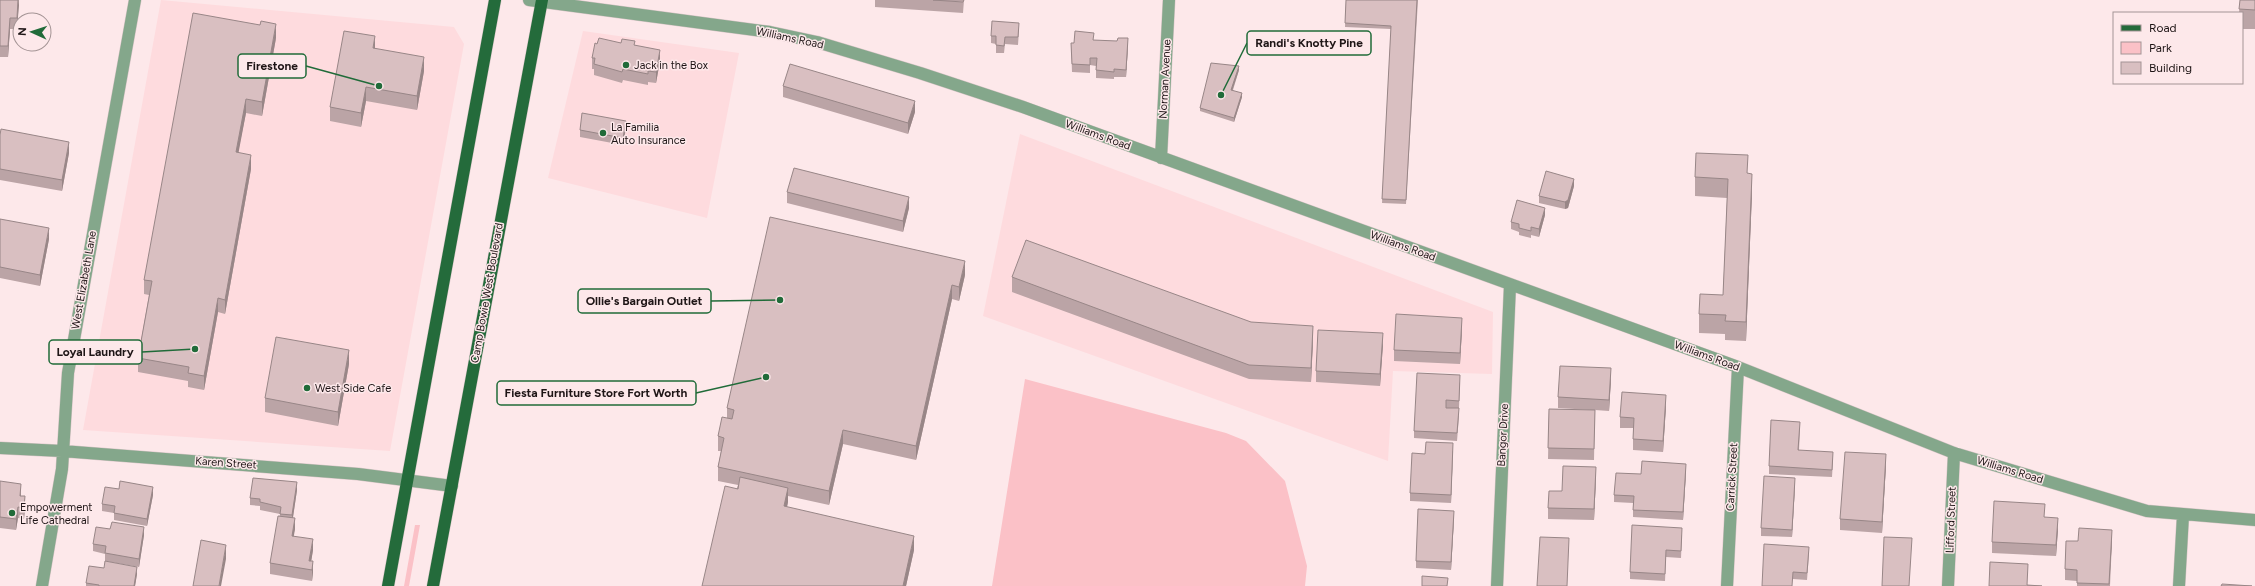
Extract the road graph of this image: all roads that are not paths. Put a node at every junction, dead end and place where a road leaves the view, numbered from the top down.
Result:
1 (135, 0) edge
2 (495, 0) edge
3 (529, 0) edge
4 (1169, 0) edge
5 (542, 1) edge
6 (1160, 158) junction
7 (1510, 285) junction
8 (1738, 367) junction
9 (0, 448) edge
10 (62, 450) junction
11 (1954, 454) junction
12 (408, 479) junction
13 (452, 486) junction
14 (2183, 515) junction
15 (2255, 520) edge
16 (42, 586) edge
17 (388, 586) edge
18 (433, 586) edge
19 (1497, 586) edge
20 (1727, 586) edge
21 (1948, 586) edge
22 (2179, 586) edge

1 - 10 street, West Elizabeth Lane
2 - 12 main road
3 - 5 street, Williams Road
4 - 6 street, Norman Avenue
5 - 6 street, Williams Road
5 - 13 main road, Camp Bowie West Boulevard
6 - 7 street, Williams Road
7 - 8 street, Williams Road
7 - 19 street, Bangor Drive
8 - 11 street, Williams Road
8 - 20 street, Carrick Street
9 - 10 street, Karen Street
10 - 12 street, Karen Street
10 - 16 street, West Elizabeth Lane
11 - 14 street, Williams Road
11 - 21 street, Lifford Street
12 - 13 street, Karen Street
12 - 17 main road
13 - 18 main road, Camp Bowie West Boulevard
14 - 15 street, Williams Road
14 - 22 street

